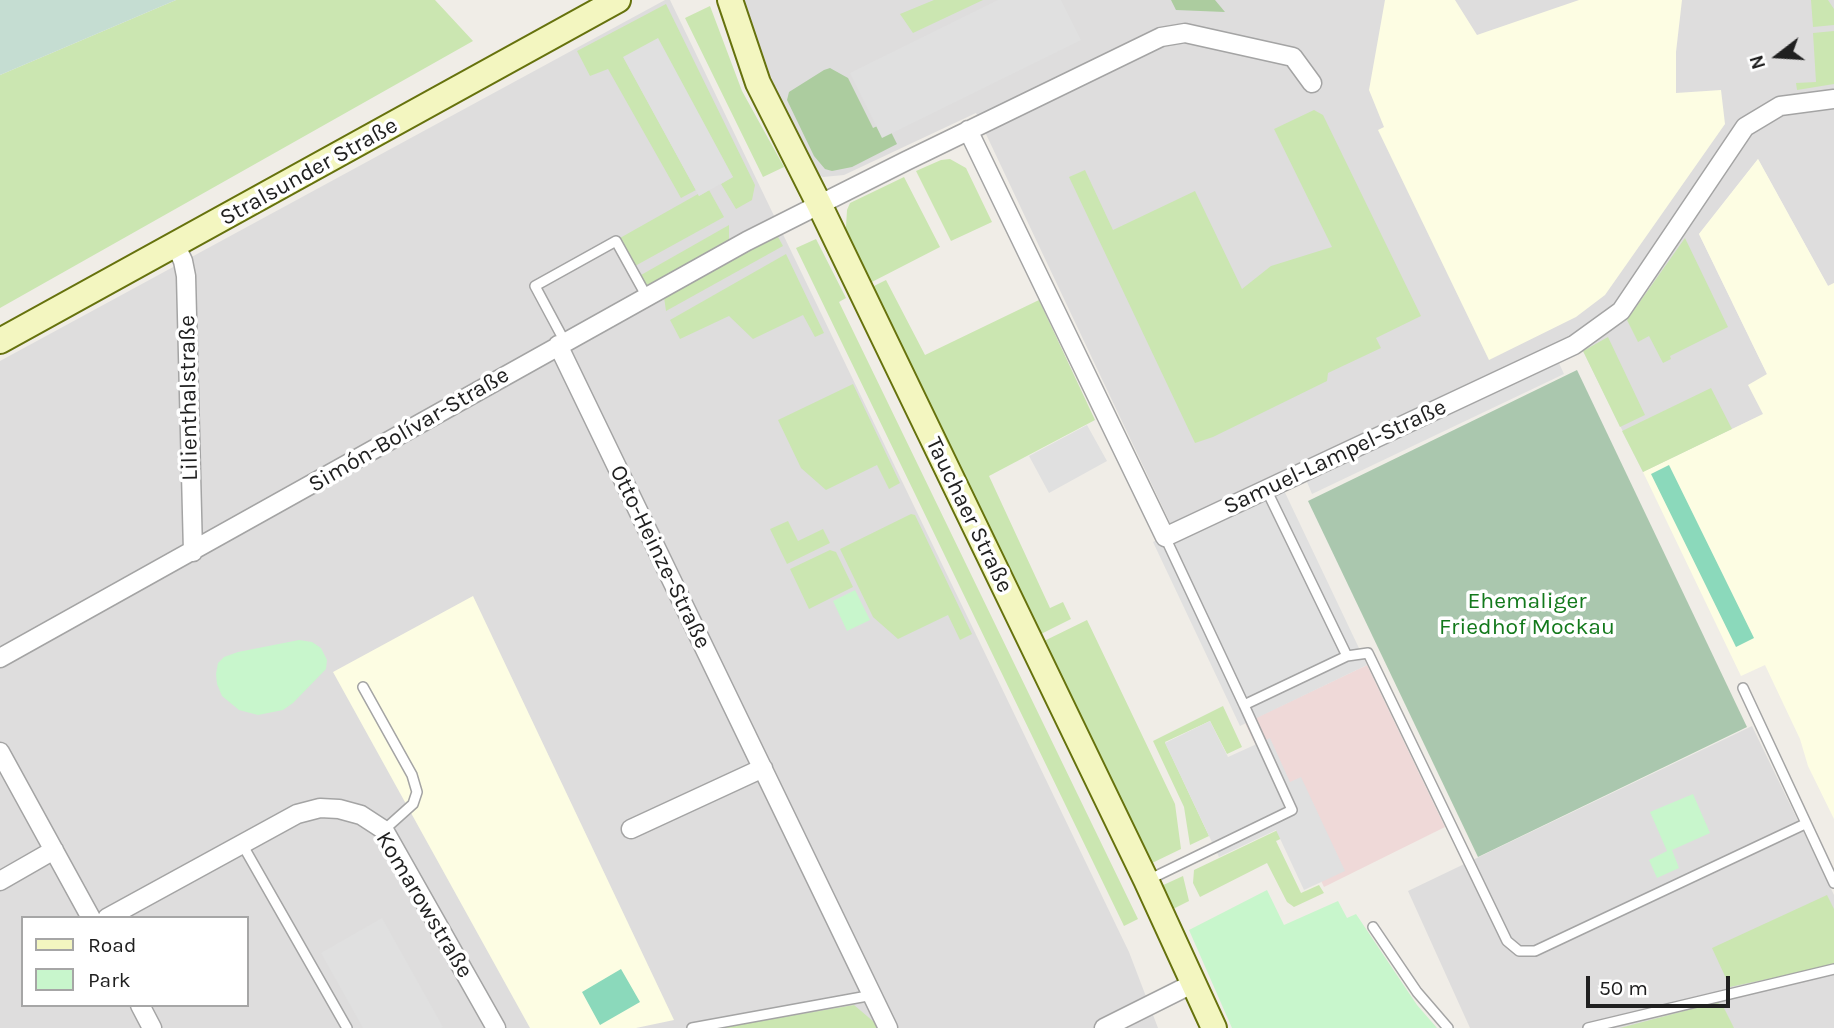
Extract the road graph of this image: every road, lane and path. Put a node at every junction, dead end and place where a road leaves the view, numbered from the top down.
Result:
1 (618, 0) edge
2 (729, 2) edge
3 (1312, 83) dead end
4 (1834, 99) edge
5 (968, 130) junction
6 (819, 204) junction
7 (176, 246) junction
8 (647, 297) junction
9 (0, 341) edge
10 (561, 344) junction
11 (1266, 489) junction
12 (1165, 537) junction
13 (192, 552) junction
14 (1347, 656) junction
15 (0, 657) edge
16 (363, 687) dead end
17 (1743, 688) dead end
18 (1244, 705) junction
19 (0, 752) edge
20 (763, 768) junction
21 (1805, 824) junction
22 (631, 829) dead end
23 (384, 830) junction
24 (242, 844) junction
25 (54, 850) junction
26 (1146, 880) junction
27 (0, 881) edge
28 (1834, 883) edge
29 (91, 916) edge
30 (111, 916) edge
31 (1373, 928) dead end
32 (1834, 969) edge
33 (1194, 983) junction
34 (873, 995) junction
35 (141, 1007) edge
36 (491, 1026) edge
37 (152, 1028) edge
38 (347, 1028) edge
39 (692, 1028) edge
40 (888, 1028) edge
41 (1104, 1028) edge
42 (1214, 1028) edge
43 (1448, 1028) edge
44 (1588, 1028) edge

1 - 7 street, Stralsunder Straße
2 - 6 street, Tauchaer Straße
3 - 5 street
4 - 11 street, Samuel-Lampel-Straße
5 - 6 street
5 - 12 street
6 - 8 street, Simón-Bolívar-Straße
6 - 26 street, Tauchaer Straße
7 - 9 street, Stralsunder Straße
7 - 13 street, Lilienthalstraße
8 - 10 street, Simón-Bolívar-Straße
8 - 10 lane
10 - 13 street, Simón-Bolívar-Straße
10 - 20 street, Otto-Heinze-Straße
11 - 12 street, Samuel-Lampel-Straße
11 - 14 lane
12 - 18 lane
13 - 15 street, Simón-Bolívar-Straße
14 - 18 lane
14 - 21 lane
16 - 23 lane
17 - 21 lane
18 - 26 lane
19 - 25 street
20 - 22 street
20 - 34 street, Otto-Heinze-Straße
21 - 28 lane
23 - 24 street, Komarowstraße
23 - 36 street, Komarowstraße
24 - 30 street, Komarowstraße
24 - 38 lane
25 - 27 street
25 - 29 street
26 - 33 street, Tauchaer Straße
31 - 43 lane
32 - 44 lane
33 - 41 street
33 - 42 street, Tauchaer Straße
34 - 39 lane
34 - 40 street, Otto-Heinze-Straße
35 - 37 street

